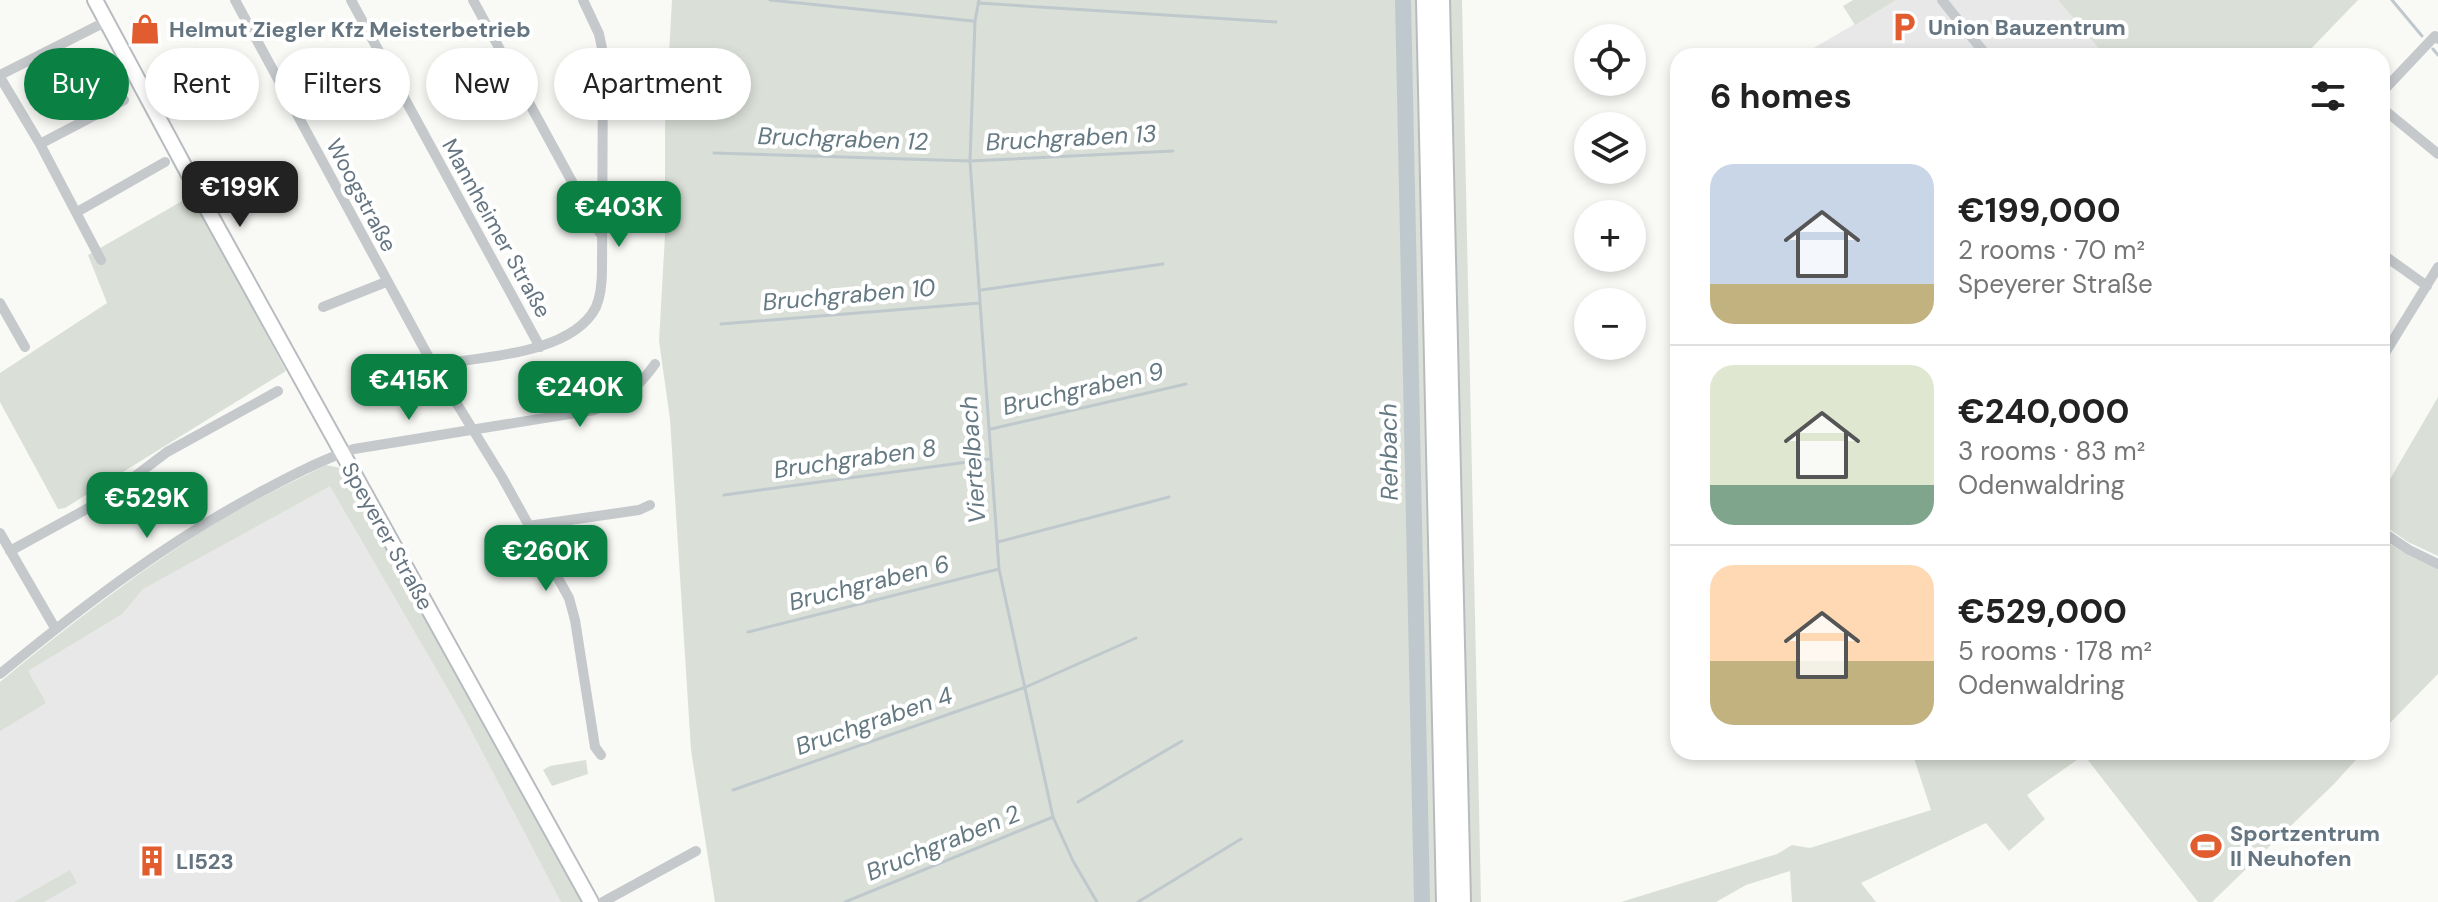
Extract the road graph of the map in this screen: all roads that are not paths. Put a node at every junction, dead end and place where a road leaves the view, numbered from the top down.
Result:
1 (95, 0) edge
2 (235, 0) edge
3 (351, 0) edge
4 (473, 0) edge
5 (583, 0) edge
6 (1426, 0) edge
7 (1440, 0) edge
8 (1942, 0) edge
9 (107, 21) junction
10 (2438, 39) edge
11 (1981, 48) edge
12 (0, 76) edge
13 (2390, 83) edge
14 (2390, 115) edge
15 (86, 120) edge
16 (40, 144) junction
17 (2438, 154) edge
18 (165, 162) dead end
19 (77, 212) junction
20 (602, 237) junction
21 (101, 260) dead end
22 (2390, 260) edge
23 (2438, 267) edge
24 (386, 282) junction
25 (2427, 286) junction
26 (0, 303) edge
27 (323, 307) dead end
28 (2390, 345) edge
29 (25, 347) dead end
30 (540, 347) junction
31 (432, 363) junction
32 (655, 364) dead end
33 (378, 390) dead end
34 (278, 391) dead end
35 (470, 429) junction
36 (342, 453) junction
37 (650, 505) dead end
38 (528, 526) junction
39 (0, 533) edge
40 (2390, 537) edge
41 (10, 551) junction
42 (2438, 564) edge
43 (55, 628) junction
44 (0, 674) edge
45 (601, 755) dead end
46 (696, 851) dead end
47 (591, 902) edge
48 (603, 902) edge
49 (1446, 902) edge
50 (1461, 902) edge

1 - 9 street, Speyerer Straße
2 - 24 street, Woogstraße
3 - 30 street, Mannheimer Straße
4 - 20 street
5 - 20 street
6 - 49 highway
7 - 50 highway
8 - 11 street
9 - 12 street
9 - 36 street, Speyerer Straße
10 - 13 street
12 - 16 street
14 - 17 street
15 - 16 street
16 - 19 street
18 - 19 street
19 - 21 street
20 - 30 street
22 - 25 street
23 - 25 street
24 - 27 street, Woogstraße
24 - 31 street, Woogstraße
25 - 28 street
26 - 29 street
30 - 31 street
31 - 33 street
31 - 35 street, Woogstraße
32 - 35 street
34 - 41 street
35 - 36 street
35 - 38 street, Woogstraße
36 - 43 street
36 - 47 street, Speyerer Straße
37 - 38 street
38 - 45 street, Woogstraße
39 - 41 street
40 - 42 street
41 - 43 street
43 - 44 street
46 - 48 street

